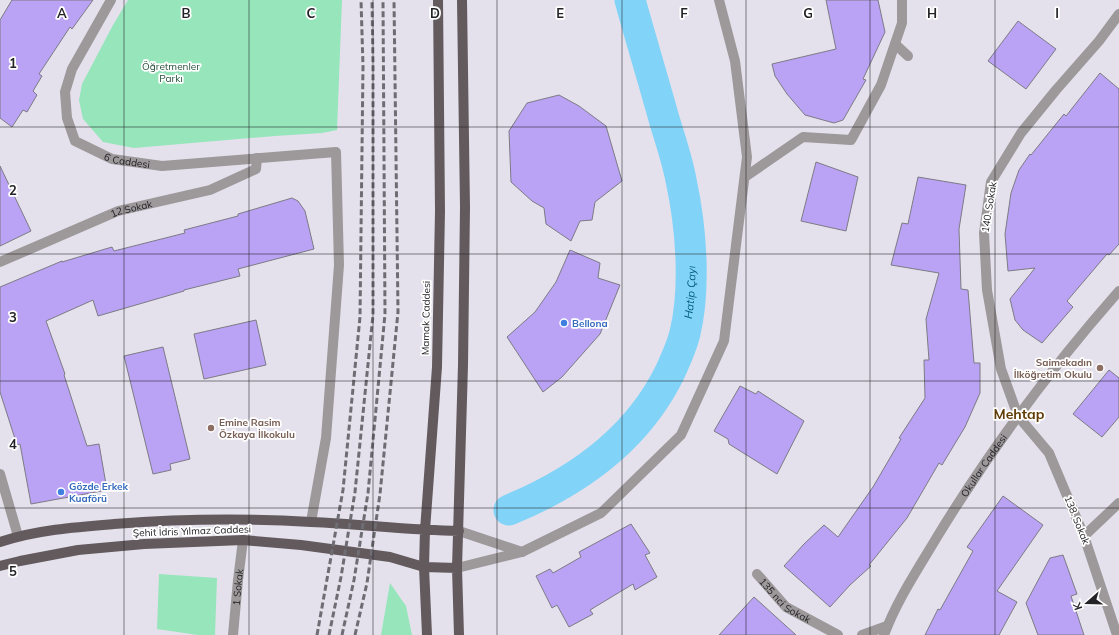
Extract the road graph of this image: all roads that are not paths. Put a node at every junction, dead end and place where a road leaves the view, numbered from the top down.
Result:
1 (111, 0) edge
2 (438, 0) edge
3 (462, 0) edge
4 (719, 0) edge
5 (902, 0) edge
6 (1119, 14) edge
7 (895, 44) junction
8 (908, 56) dead end
9 (257, 158) junction
10 (745, 177) junction
11 (0, 262) edge
12 (1119, 291) edge
13 (1018, 416) junction
14 (0, 474) edge
15 (1119, 503) edge
16 (311, 522) junction
17 (425, 530) junction
18 (459, 531) junction
19 (18, 536) junction
20 (1084, 536) junction
21 (243, 540) junction
22 (0, 542) edge
23 (522, 552) junction
24 (0, 566) edge
25 (424, 567) junction
26 (457, 568) junction
27 (757, 574) dead end
28 (885, 630) edge
29 (233, 635) edge
30 (427, 635) edge
31 (459, 635) edge
32 (838, 635) edge
33 (862, 635) edge
34 (1117, 635) edge

1 - 9 street, 6 Caddesi
2 - 17 main road, Mamak Caddesi
3 - 18 main road
4 - 10 street
5 - 7 street
6 - 13 street, 140. Sokak
7 - 8 street
7 - 10 street
9 - 11 street, 12 Sokak
9 - 16 street, 6 Caddesi
10 - 23 street
12 - 13 street, Okullar Caddesi
13 - 20 street, 138. Sokak
13 - 28 street, Okullar Caddesi
14 - 19 street
15 - 20 street
16 - 17 main road, Şehit İdris Yılmaz Caddesi
16 - 19 main road, Şehit İdris Yılmaz Caddesi
17 - 18 main road, Şehit İdris Yılmaz Caddesi
17 - 25 main road, Mamak Caddesi
18 - 23 street
18 - 26 main road
19 - 22 main road, Şehit İdris Yılmaz Caddesi
20 - 34 street, 138. Sokak
21 - 24 main road, Şehit İdris Yılmaz Caddesi
21 - 25 main road, Şehit İdris Yılmaz Caddesi
21 - 29 street, 1 Sokak
23 - 26 street
25 - 26 main road, Şehit İdris Yılmaz Caddesi
25 - 30 main road, Mamak Caddesi
26 - 31 main road
27 - 32 street, 135 nci Sokak
28 - 33 street

